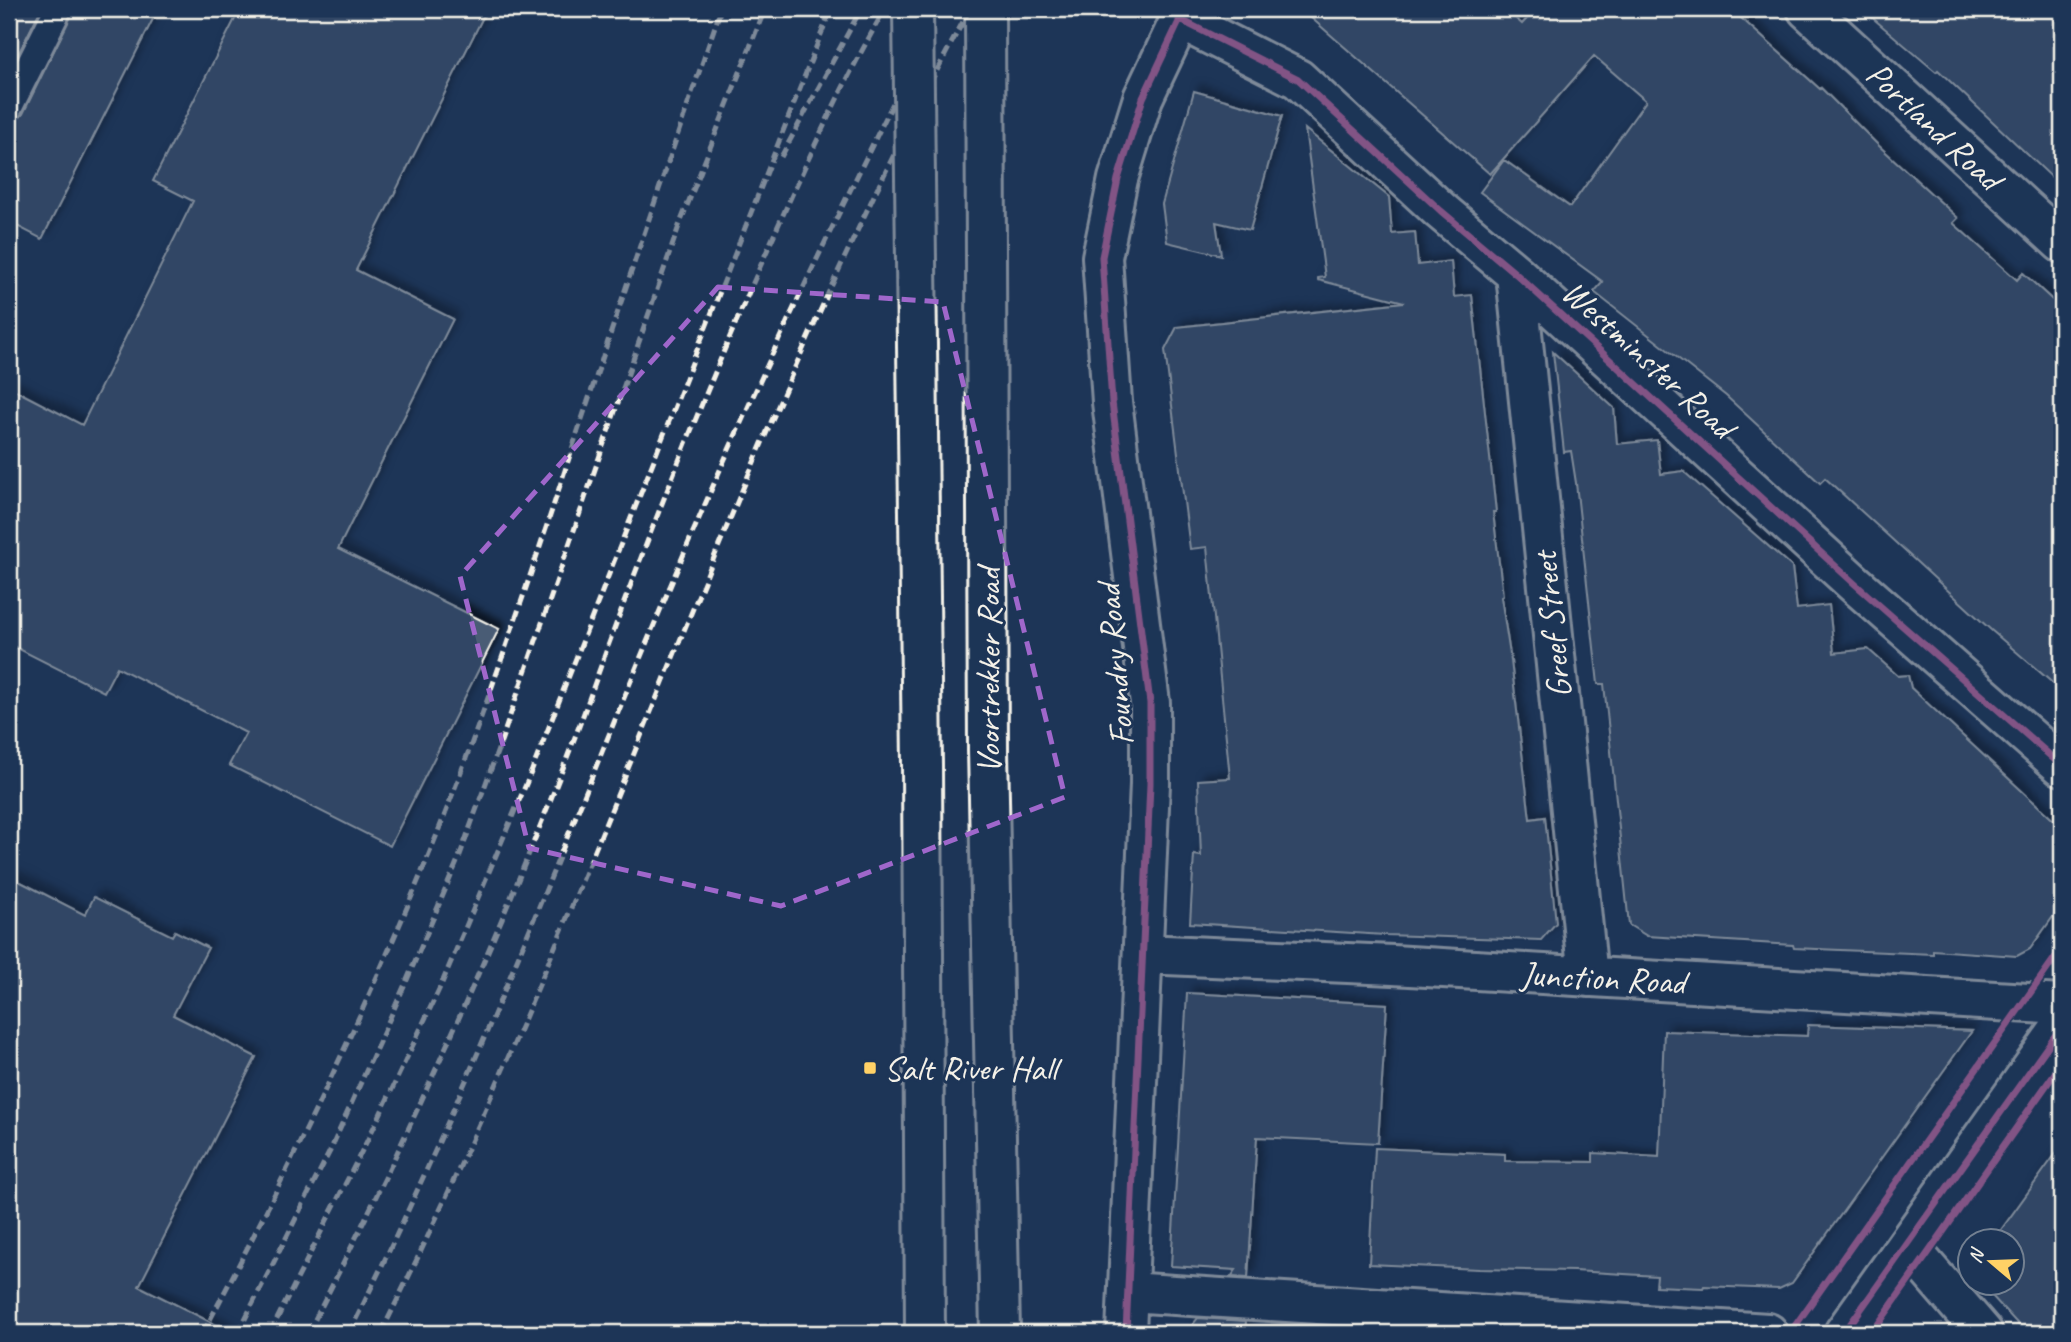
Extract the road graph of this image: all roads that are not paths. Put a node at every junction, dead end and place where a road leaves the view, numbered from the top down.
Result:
1 (58, 9) edge
2 (914, 9) edge
3 (985, 9) edge
4 (1807, 9) edge
5 (1182, 14) edge
6 (9, 107) edge
7 (2062, 243) edge
8 (1516, 274) junction
9 (2062, 766) edge
10 (1143, 954) junction
11 (1588, 977) junction
12 (2062, 1005) edge
13 (2062, 1026) edge
14 (1907, 1245) junction
15 (1128, 1292) junction
16 (1392, 1320) edge
17 (925, 1333) edge
18 (1000, 1333) edge
19 (1126, 1333) edge
20 (1768, 1333) edge
21 (1844, 1333) edge
22 (1983, 1333) edge

1 - 6 lane
2 - 17 street, Voortrekker Road, bridge
3 - 18 street, Voortrekker Road
4 - 7 street, Portland Road
5 - 8 street, Westminster Road
5 - 10 street, Foundry Road
8 - 9 street, Westminster Road
8 - 11 street, Greef Street
10 - 11 street, Junction Road
10 - 15 street, Foundry Road
11 - 12 street, Junction Road
13 - 14 street
14 - 21 street
14 - 22 street
15 - 16 street
15 - 19 street, Foundry Road
16 - 20 street

